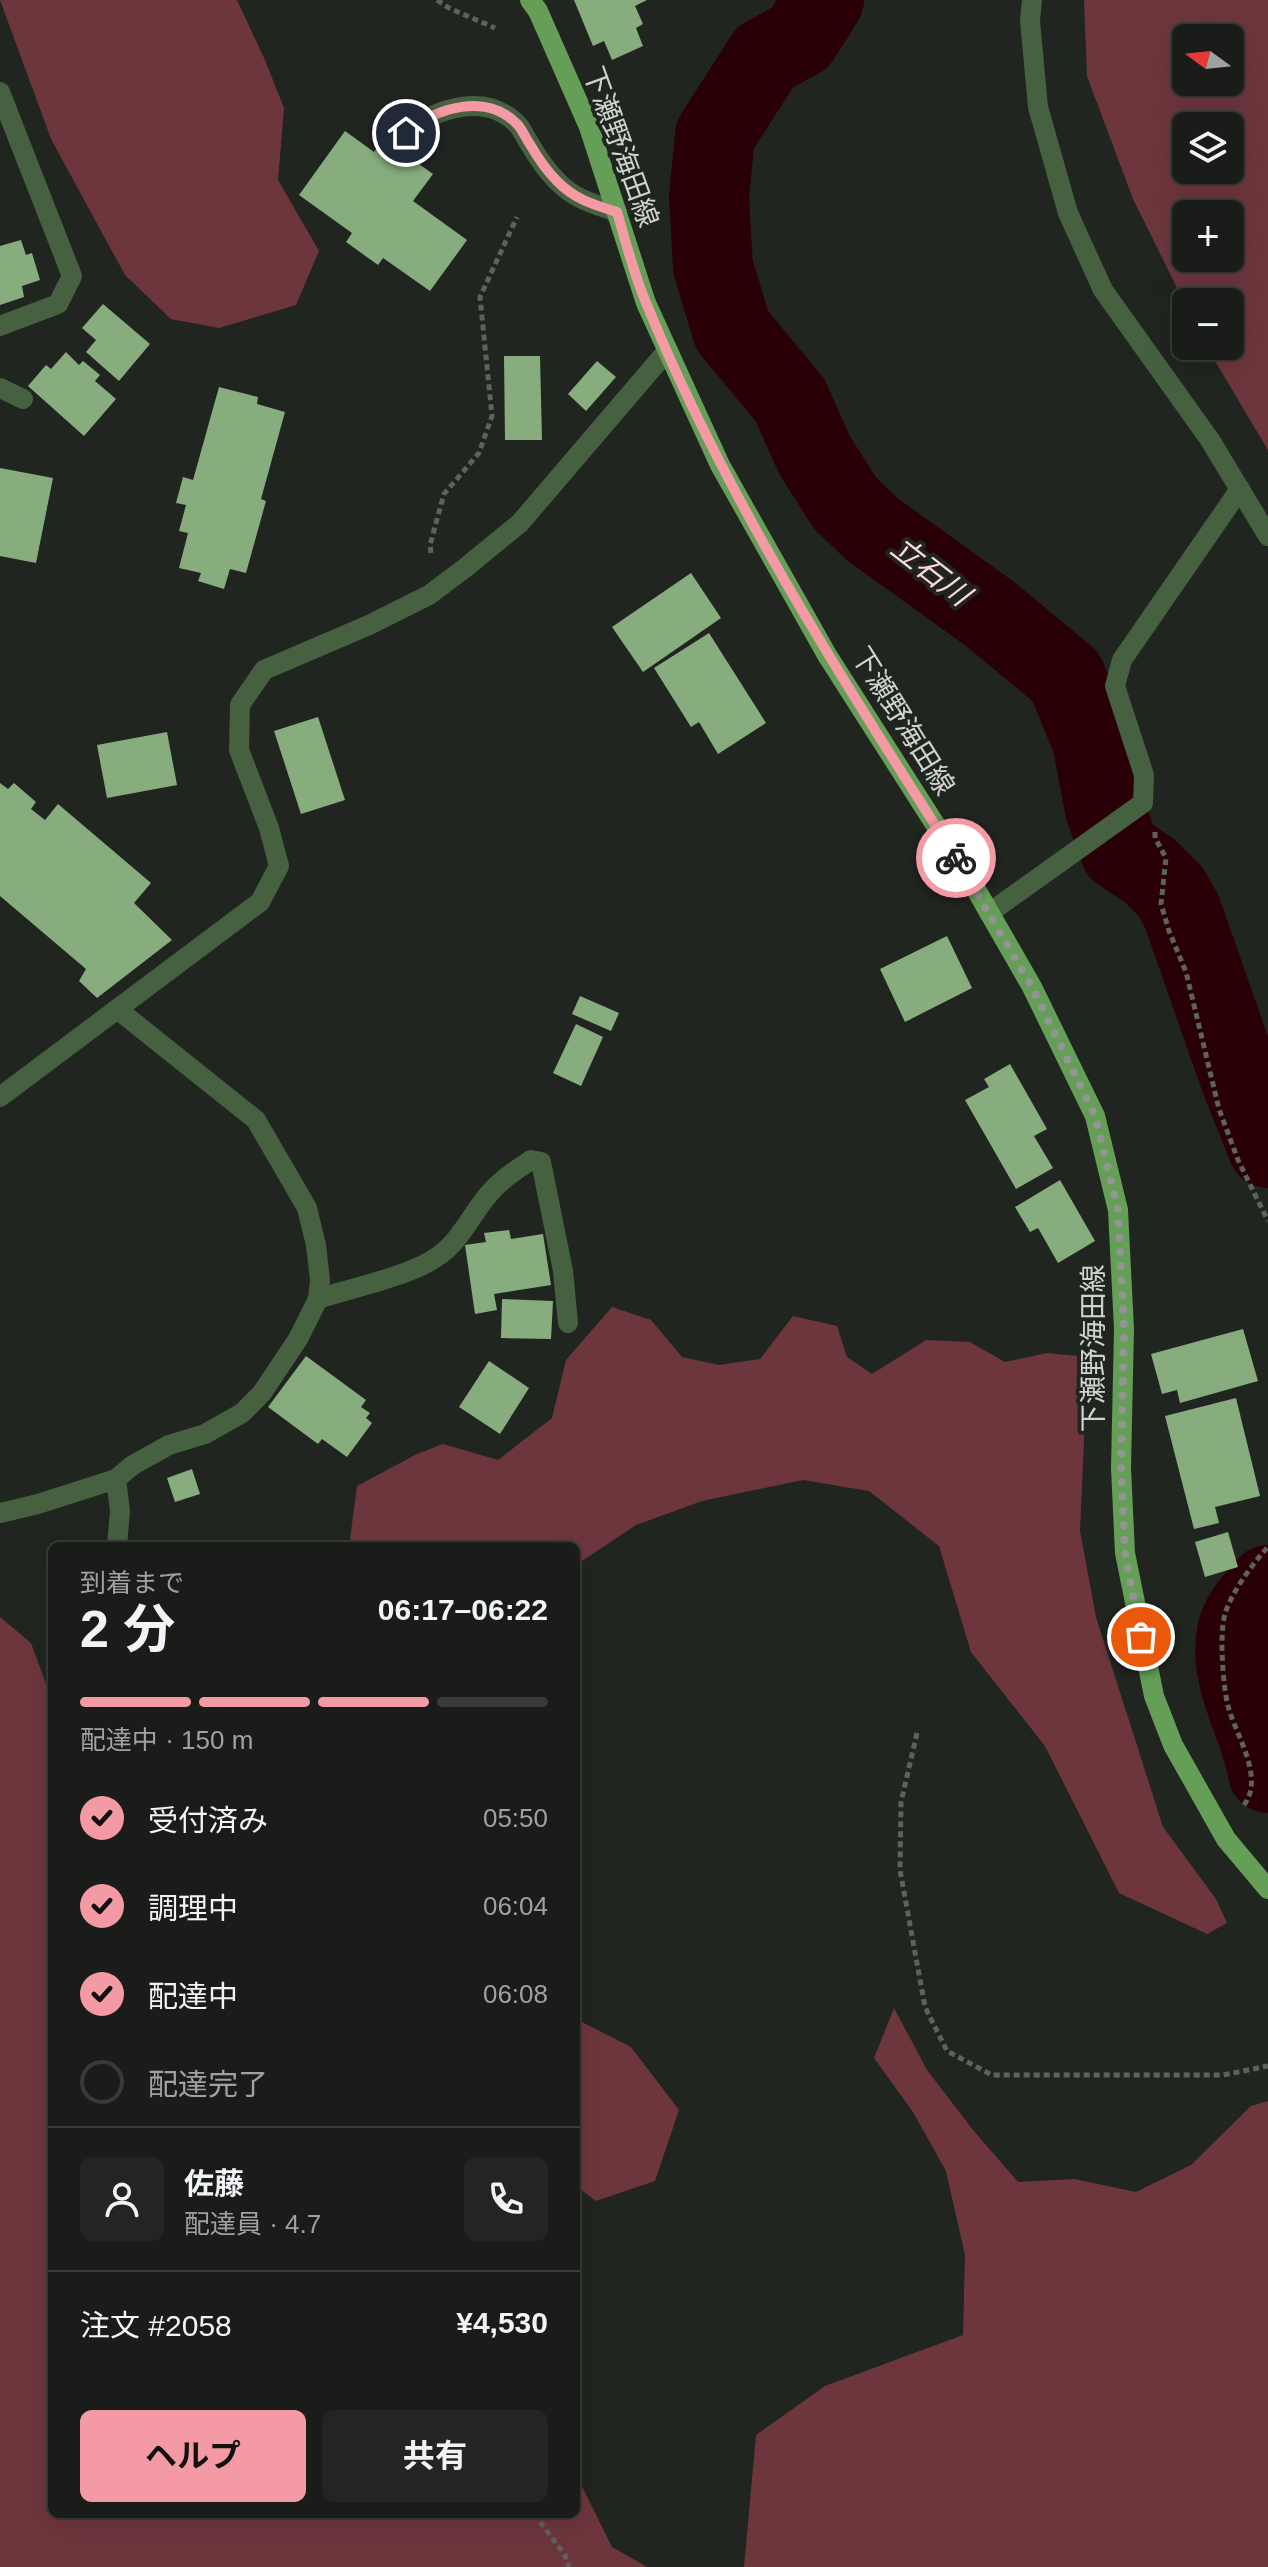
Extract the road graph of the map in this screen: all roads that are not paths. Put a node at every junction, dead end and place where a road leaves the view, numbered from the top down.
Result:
1 (530, 0) edge
2 (1032, 0) edge
3 (0, 92) edge
4 (406, 133) dead end
5 (617, 212) junction
6 (0, 326) edge
7 (667, 351) junction
8 (0, 388) edge
9 (23, 399) dead end
10 (1240, 489) junction
11 (1268, 536) edge
12 (989, 913) junction
13 (117, 1009) junction
14 (0, 1097) edge
15 (318, 1299) junction
16 (568, 1323) dead end
17 (116, 1479) junction
18 (0, 1513) edge
19 (117, 1542) edge
20 (1268, 1889) edge

1 - 5 main road, 下瀬野海田線
2 - 10 street
3 - 6 street
4 - 5 street
5 - 7 main road, 下瀬野海田線
7 - 12 main road, 下瀬野海田線
7 - 13 street
8 - 9 street
10 - 11 street
10 - 12 street
12 - 20 main road, 下瀬野海田線
13 - 14 street
13 - 15 street
15 - 16 street
15 - 17 street
17 - 18 street
17 - 19 street

